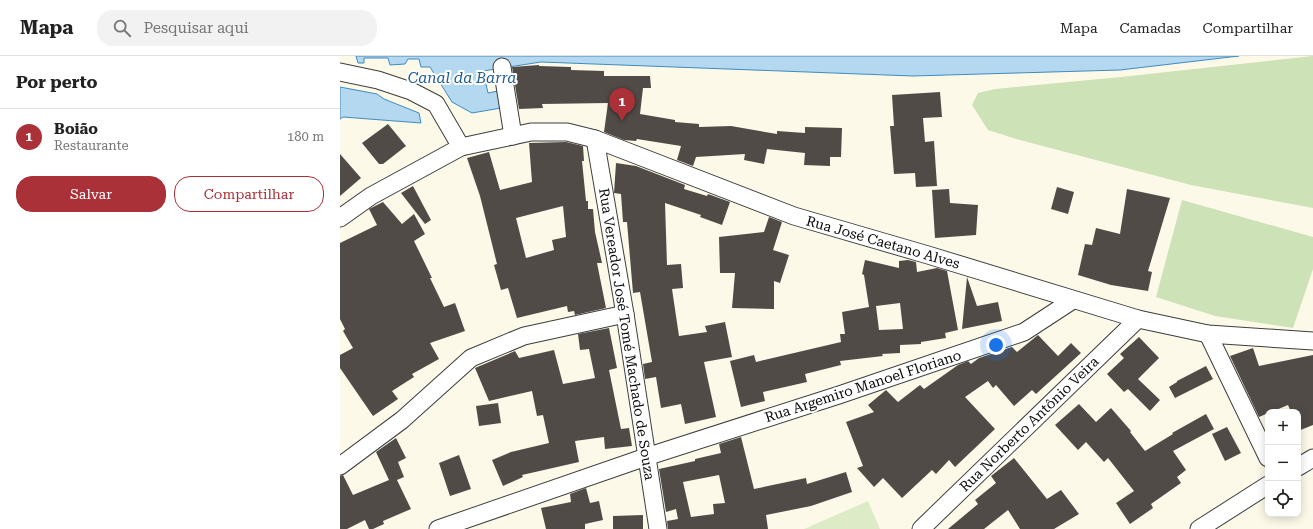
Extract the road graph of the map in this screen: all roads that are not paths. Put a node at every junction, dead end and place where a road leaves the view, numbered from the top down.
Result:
1 (502, 67) dead end
2 (340, 72) edge
3 (513, 136) junction
4 (595, 139) junction
5 (461, 147) junction
6 (340, 218) edge
7 (1073, 300) junction
8 (626, 314) junction
9 (1138, 319) junction
10 (1208, 334) junction
11 (1313, 340) edge
12 (1265, 452) edge
13 (646, 457) junction
14 (1313, 458) edge
15 (1301, 465) edge
16 (340, 466) edge
17 (1265, 487) edge
18 (438, 529) edge
19 (658, 529) edge
20 (921, 529) edge
21 (1199, 529) edge

1 - 3 street
2 - 5 street
3 - 4 street, Rua José Caetano Alves
3 - 5 street, Rua José Caetano Alves
4 - 7 street, Rua José Caetano Alves
4 - 8 street, Rua Vereador José Tomé Machado de Souza
5 - 6 street, Rua José Caetano Alves
7 - 9 street, Rua José Caetano Alves
7 - 13 street, Rua Argemiro Manoel Floriano
8 - 13 street, Rua Vereador José Tomé Machado de Souza
8 - 16 street
9 - 10 street, Rua José Caetano Alves
9 - 20 street, Rua Norberto Antônio Veira
10 - 11 street, Rua José Caetano Alves
10 - 12 street
13 - 18 street, Rua Argemiro Manoel Floriano
13 - 19 street, Rua Vereador José Tomé Machado de Souza
14 - 15 street
17 - 21 street

